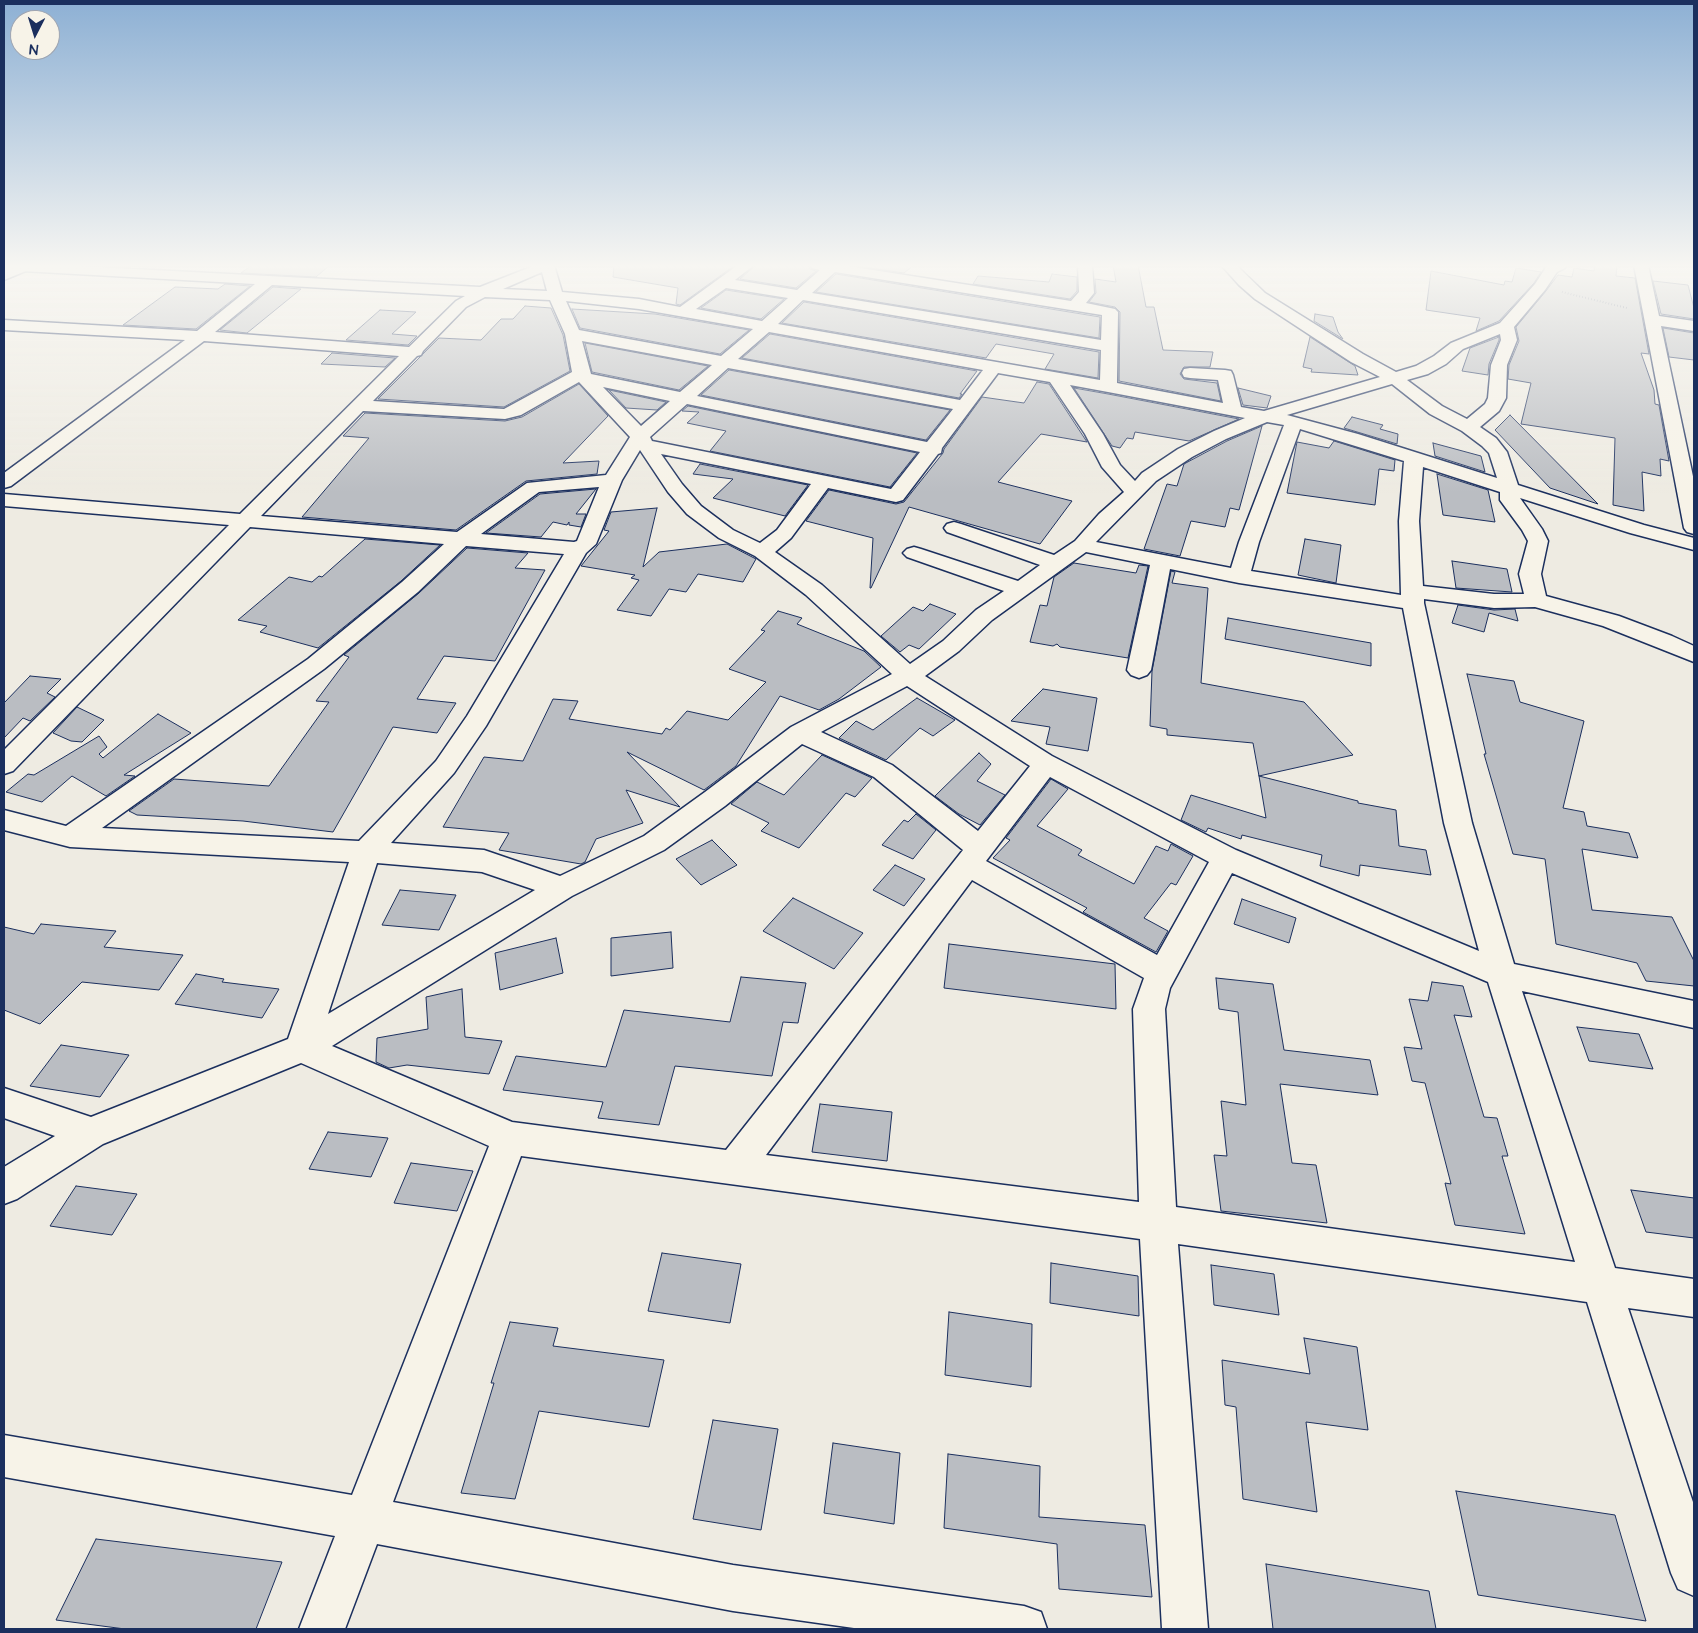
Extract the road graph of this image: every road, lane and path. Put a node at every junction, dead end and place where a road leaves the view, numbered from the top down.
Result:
1 (194, 341) edge
2 (271, 341) edge
3 (426, 341) edge
4 (575, 341) edge
5 (612, 341) edge
6 (748, 341) edge
7 (851, 341) edge
8 (1080, 341) edge
9 (1109, 341) edge
10 (1332, 341) edge
11 (1469, 341) edge
12 (1509, 341) edge
13 (1657, 341) edge
14 (1109, 346) junction
15 (415, 352) junction
16 (724, 362) junction
17 (994, 367) junction
18 (1190, 373) dead end
19 (582, 376) junction
20 (1056, 378) junction
21 (1394, 378) junction
22 (1108, 387) junction
23 (683, 399) junction
24 (359, 405) junction
25 (963, 406) junction
26 (1233, 410) junction
27 (1266, 416) junction
28 (1294, 422) junction
29 (1468, 427) junction
30 (643, 440) junction
31 (934, 449) junction
32 (1414, 458) junction
33 (612, 480) junction
34 (824, 481) junction
35 (4, 482) edge
36 (1510, 489) junction
37 (1136, 493) junction
38 (8, 504) edge
39 (244, 522) junction
40 (954, 528) dead end
41 (1694, 528) edge
42 (460, 540) junction
43 (1694, 544) edge
44 (1082, 545) junction
45 (578, 549) junction
46 (762, 552) junction
47 (914, 552) dead end
48 (1161, 562) junction
49 (1055, 563) junction
50 (1239, 576) junction
51 (1021, 589) junction
52 (1413, 597) junction
53 (1536, 600) junction
54 (1694, 655) edge
55 (1139, 670) dead end
56 (906, 674) junction
57 (800, 733) junction
58 (1046, 763) junction
59 (4, 765) edge
60 (4, 820) edge
61 (70, 837) junction
62 (366, 852) junction
63 (974, 856) junction
64 (1226, 858) junction
65 (562, 888) junction
66 (1162, 973) junction
67 (1501, 974) junction
68 (1694, 1014) edge
69 (301, 1048) junction
70 (4, 1103) edge
71 (91, 1133) junction
72 (510, 1138) junction
73 (734, 1168) junction
74 (4, 1187) edge
75 (1158, 1223) junction
76 (1600, 1284) junction
77 (1694, 1298) edge
78 (4, 1456) edge
79 (363, 1521) junction
80 (1694, 1573) edge
81 (322, 1629) edge
82 (1024, 1629) edge
83 (1185, 1629) edge

1 - 35 street
2 - 15 street
3 - 15 street
4 - 19 street
5 - 16 street
6 - 16 street
7 - 17 street
8 - 14 street
9 - 14 street
10 - 21 street
11 - 21 street
12 - 29 street
13 - 41 street
14 - 22 street
15 - 24 street
16 - 23 street
16 - 25 street
17 - 20 street
17 - 25 street
18 - 26 street
19 - 23 street
19 - 24 street
19 - 30 street
20 - 22 street
20 - 37 street
21 - 27 street
21 - 29 street
22 - 26 street
23 - 30 street
23 - 31 street
24 - 39 street
25 - 31 street
26 - 27 street
27 - 28 street
27 - 37 street
28 - 32 street
28 - 50 street
29 - 36 street
30 - 33 street
30 - 34 street
30 - 46 street
31 - 34 street
32 - 36 street
32 - 52 street
33 - 42 street
33 - 45 street
34 - 46 street
36 - 43 street
36 - 53 street
37 - 44 street
38 - 39 street
39 - 42 street
39 - 59 street
40 - 49 street
42 - 45 street
42 - 61 street
44 - 48 street
44 - 49 street
45 - 62 street
46 - 56 street
47 - 51 street
48 - 50 street
48 - 55 street
49 - 51 street
50 - 52 street
51 - 56 street
52 - 53 street
52 - 67 street
53 - 54 street
56 - 57 street
56 - 58 street
57 - 63 street
57 - 65 street
58 - 63 street
58 - 64 street
60 - 61 street
61 - 62 street
62 - 65 street
62 - 69 street
63 - 66 street
63 - 73 street
64 - 66 street
64 - 67 street
65 - 69 street
66 - 75 street
67 - 68 street
67 - 76 street
69 - 71 street
69 - 72 street
70 - 71 street
71 - 74 street
72 - 73 street
72 - 79 street
73 - 75 street
75 - 76 street
75 - 83 street
76 - 77 street
76 - 80 street
78 - 79 street
79 - 81 street
79 - 82 street

